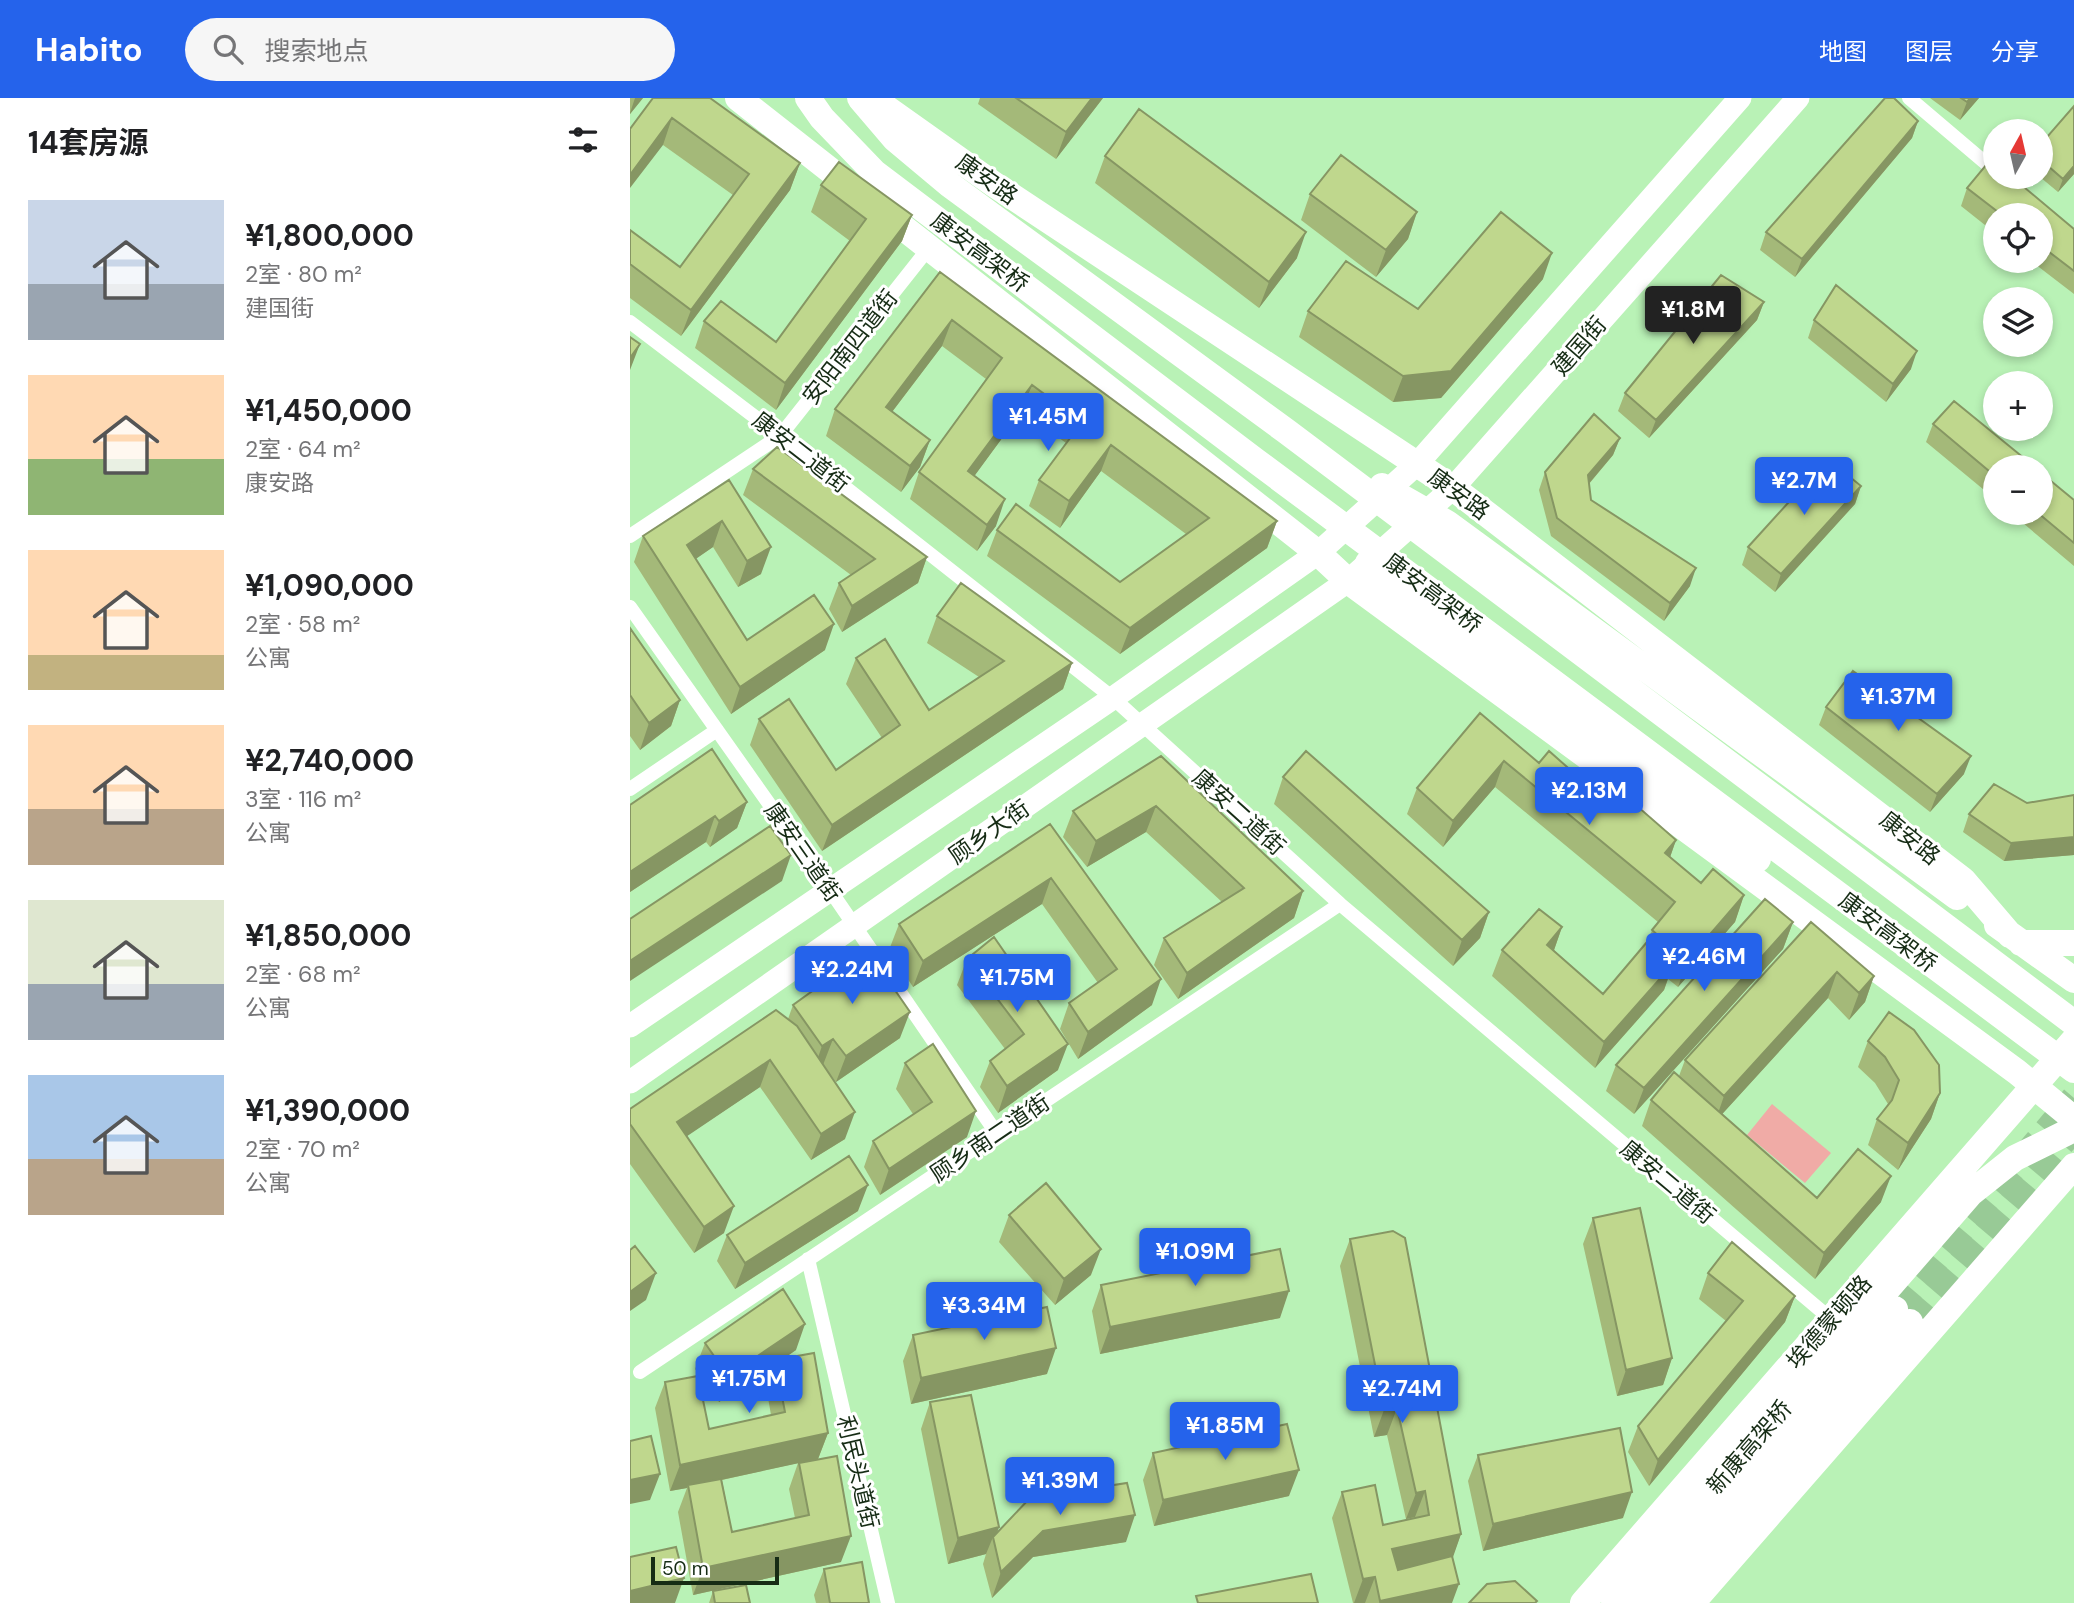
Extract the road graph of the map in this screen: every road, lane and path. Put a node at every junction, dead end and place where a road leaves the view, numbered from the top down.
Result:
1 (738, 98) edge
2 (808, 98) edge
3 (860, 98) edge
4 (872, 98) edge
5 (893, 98) edge
6 (1740, 98) edge
7 (1798, 98) edge
8 (1909, 98) edge
9 (924, 135) junction
10 (1983, 161) edge
11 (928, 248) junction
12 (630, 322) edge
13 (1286, 431) junction
14 (780, 436) junction
15 (1256, 461) junction
16 (1417, 464) junction
17 (1453, 488) junction
18 (630, 536) edge
19 (1318, 553) junction
20 (1348, 581) junction
21 (630, 607) edge
22 (1113, 698) junction
23 (1143, 725) junction
24 (717, 730) junction
25 (630, 789) edge
26 (830, 890) junction
27 (1340, 904) junction
28 (854, 925) junction
29 (2016, 939) junction
30 (2074, 943) edge
31 (2074, 980) edge
32 (2074, 1023) edge
33 (630, 1026) edge
34 (2074, 1040) edge
35 (2074, 1070) edge
36 (2017, 1072) junction
37 (630, 1082) edge
38 (2074, 1119) edge
39 (2074, 1129) edge
40 (997, 1134) junction
41 (2074, 1166) edge
42 (808, 1259) junction
43 (1832, 1320) junction
44 (640, 1372) dead end
45 (888, 1603) edge
46 (1583, 1603) edge
47 (1614, 1603) edge
48 (1643, 1603) edge
49 (1667, 1603) edge
50 (1692, 1603) edge

1 - 11 highway
2 - 15 highway, 康安高架桥
3 - 13 highway, 康安高架桥
4 - 9 highway, 康安路
5 - 9 highway
6 - 16 main road, 建国街
7 - 17 main road, 建国街
8 - 10 street
9 - 16 highway, 康安路
11 - 14 street, 安阳南四道街
11 - 19 highway
12 - 14 street, 康安二道街
13 - 29 highway, 康安路
13 - 32 highway, 康安高架桥
14 - 18 street, 安阳南四道街
14 - 22 street, 康安二道街
15 - 35 highway, 康安高架桥
15 - 36 highway
16 - 17 highway, 康安路
16 - 19 main road, 建国街
17 - 20 main road, 建国街
17 - 29 highway, 康安路
19 - 20 highway
19 - 22 main road, 顾乡大街
20 - 23 main road, 顾乡大街
20 - 36 highway
21 - 24 street, 康安三道街
22 - 23 street, 康安二道街
22 - 26 main road, 顾乡大街
23 - 27 street, 康安二道街
23 - 28 main road, 顾乡大街
24 - 25 street
24 - 26 street, 康安三道街
26 - 28 street, 康安三道街
26 - 33 main road, 顾乡大街
27 - 40 street, 顾乡南二道街
27 - 43 street, 康安二道街
28 - 37 main road, 顾乡大街
28 - 40 street, 康安三道街
29 - 30 highway
29 - 31 highway, 康安路
34 - 43 highway, 埃德蒙顿路
36 - 38 highway
39 - 47 highway, 新康高架桥
40 - 42 street, 顾乡南二道街
41 - 50 highway
42 - 44 street, 顾乡南二道街
42 - 45 street, 利民头道街
43 - 46 highway, 埃德蒙顿路
48 - 49 highway, 埃德蒙顿路

